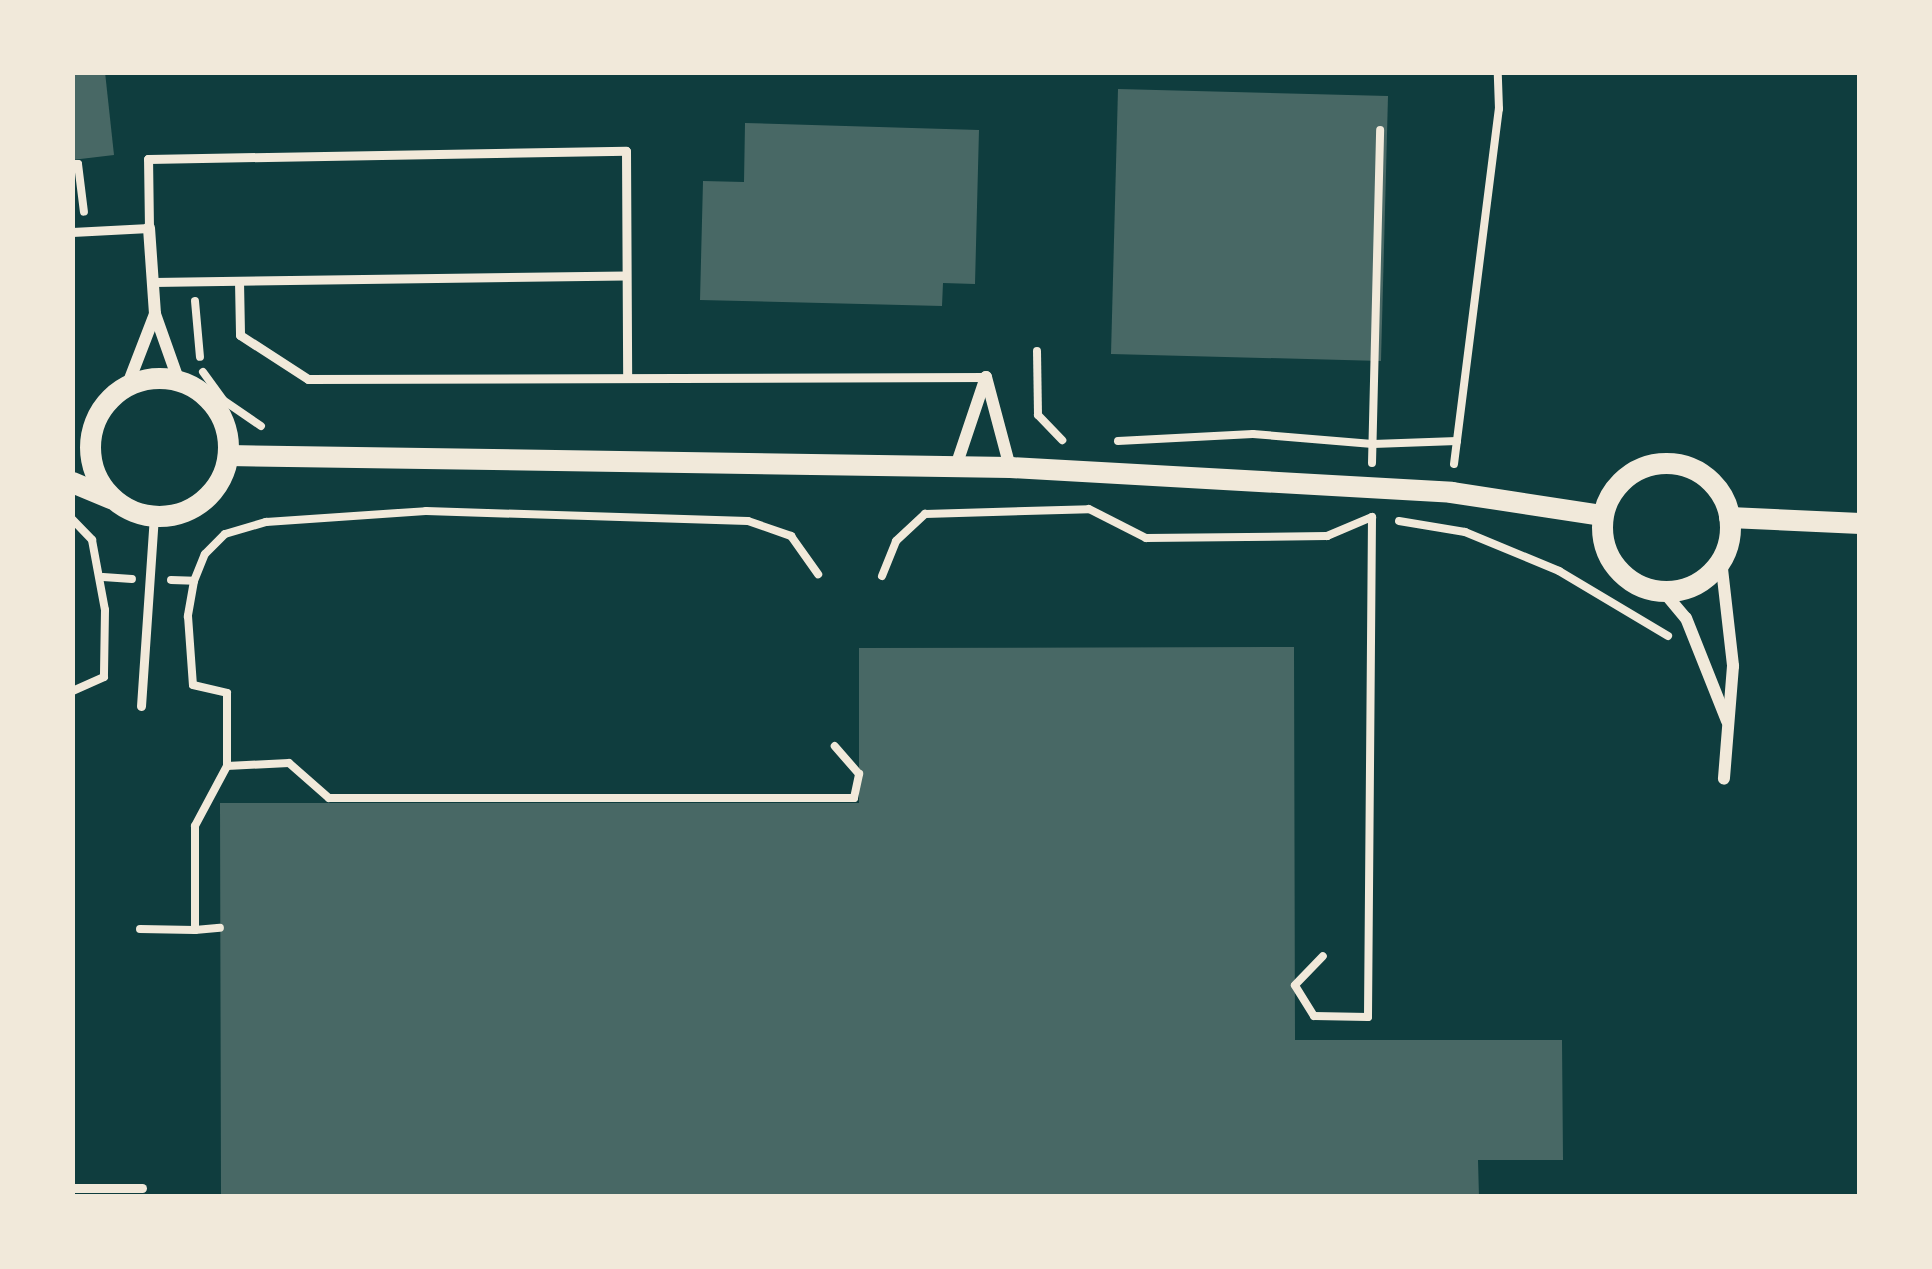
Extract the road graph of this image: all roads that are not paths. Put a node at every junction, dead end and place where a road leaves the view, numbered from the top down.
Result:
1 (149, 228) junction
2 (72, 232) edge
3 (625, 274) junction
4 (238, 280) junction
5 (153, 282) junction
6 (155, 314) junction
7 (627, 377) junction
8 (986, 377) junction
9 (178, 379) junction
10 (128, 384) junction
11 (83, 418) edge
12 (228, 455) junction
13 (956, 466) junction
14 (1010, 467) junction
15 (72, 482) edge
16 (111, 498) junction
17 (1603, 515) junction
18 (154, 517) junction
19 (1730, 517) junction
20 (1860, 523) edge
21 (1721, 560) junction
22 (1663, 591) junction
23 (141, 706) dead end
24 (1729, 728) junction
25 (1724, 779) dead end
26 (72, 1188) edge
27 (142, 1188) dead end

1 - 2 lane
1 - 3 lane
1 - 5 street
3 - 4 lane
3 - 7 lane
4 - 5 lane
4 - 7 lane
5 - 6 street
6 - 9 street
6 - 10 street
7 - 8 lane
8 - 13 street
8 - 14 street
9 - 10 street
9 - 12 street
10 - 11 street
11 - 16 street
12 - 13 street
12 - 18 street
13 - 14 street
14 - 17 street
15 - 16 street
16 - 18 street
17 - 19 street
17 - 22 street
18 - 23 lane
19 - 20 street
19 - 21 street
21 - 22 street
21 - 24 street
22 - 24 street
24 - 25 street
26 - 27 lane

